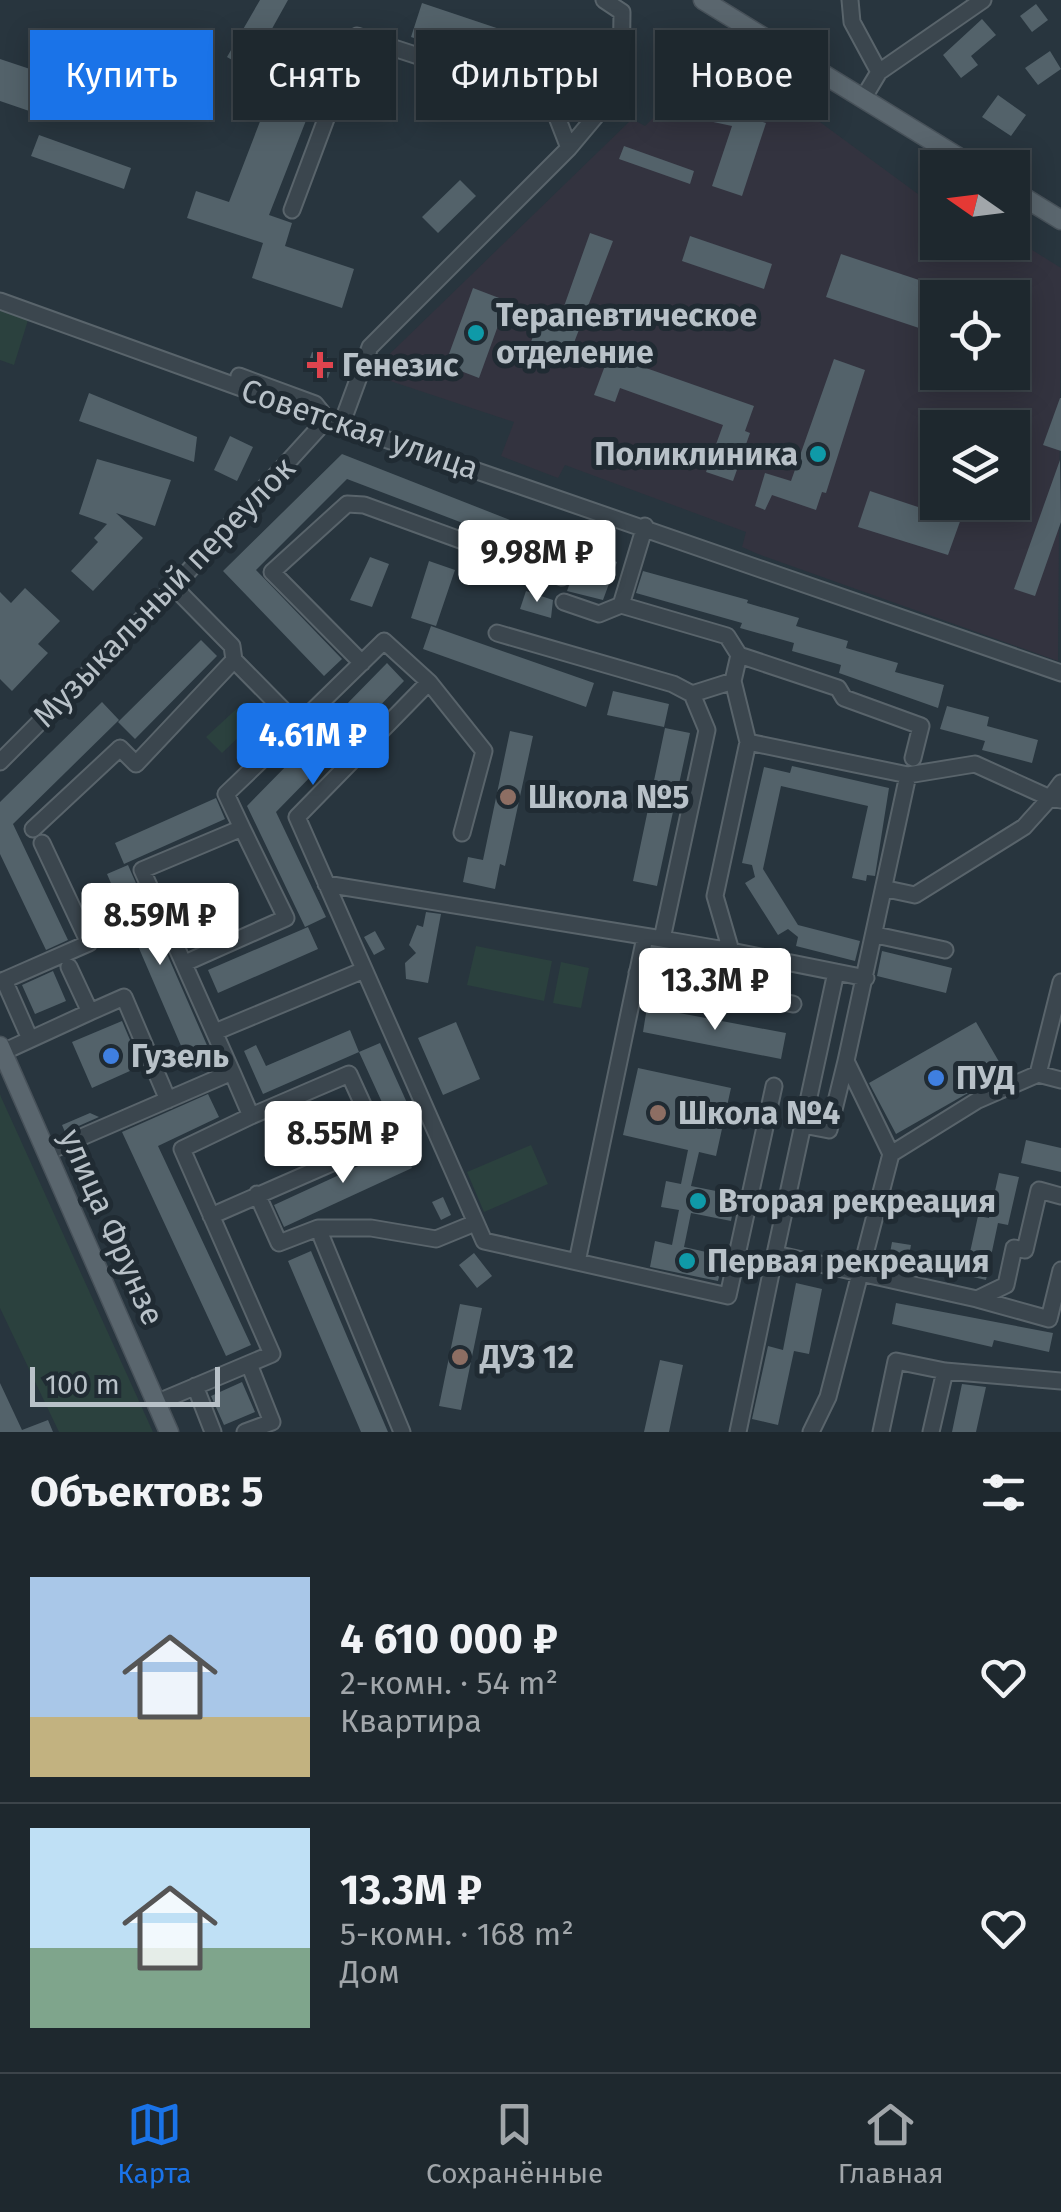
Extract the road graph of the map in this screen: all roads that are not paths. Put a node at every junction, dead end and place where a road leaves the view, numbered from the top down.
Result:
1 (604, 0) edge
2 (703, 0) edge
3 (850, 0) edge
4 (983, 0) edge
5 (879, 72) junction
6 (864, 98) junction
7 (569, 148) junction
8 (947, 150) edge
9 (1030, 201) edge
10 (292, 210) dead end
11 (1061, 220) edge
12 (0, 290) edge
13 (0, 300) edge
14 (335, 422) junction
15 (645, 526) junction
16 (562, 577) dead end
17 (174, 587) junction
18 (564, 602) dead end
19 (621, 605) junction
20 (497, 633) dead end
21 (739, 655) junction
22 (234, 660) junction
23 (362, 663) junction
24 (1061, 673) edge
25 (732, 681) junction
26 (429, 682) junction
27 (692, 694) junction
28 (298, 725) junction
29 (748, 742) junction
30 (913, 758) dead end
31 (0, 762) edge
32 (908, 776) junction
33 (1061, 783) edge
34 (1055, 799) edge
35 (34, 828) dead end
36 (242, 828) junction
37 (462, 832) dead end
38 (42, 844) dead end
39 (326, 884) junction
40 (887, 889) junction
41 (876, 935) junction
42 (645, 936) junction
43 (662, 940) junction
44 (945, 950) dead end
45 (731, 951) junction
46 (185, 963) junction
47 (70, 967) dead end
48 (364, 970) junction
49 (836, 972) junction
50 (638, 973) junction
51 (866, 978) junction
52 (2, 981) edge
53 (1061, 982) edge
54 (793, 1004) dead end
55 (90, 1012) junction
56 (215, 1032) junction
57 (30, 1039) junction
58 (1, 1049) edge
59 (846, 1062) junction
60 (232, 1072) junction
61 (1038, 1074) junction
62 (1061, 1080) edge
63 (774, 1086) dead end
64 (168, 1100) junction
65 (251, 1116) junction
66 (803, 1125) junction
67 (47, 1152) junction
68 (891, 1154) junction
69 (258, 1194) junction
70 (1061, 1196) edge
71 (211, 1216) junction
72 (475, 1224) junction
73 (322, 1238) dead end
74 (775, 1254) junction
75 (576, 1262) junction
76 (1061, 1270) edge
77 (858, 1271) junction
78 (977, 1299) junction
79 (249, 1364) junction
80 (945, 1371) junction
81 (1061, 1381) edge
82 (195, 1386) junction
83 (156, 1402) junction
84 (169, 1432) edge
85 (213, 1432) edge
86 (245, 1432) edge
87 (402, 1432) edge
88 (738, 1432) edge
89 (811, 1432) edge
90 (881, 1432) edge
91 (931, 1432) edge

1 - 7 street
2 - 6 main road
3 - 5 street
4 - 5 street
5 - 6 street
6 - 8 main road
7 - 10 street
7 - 14 street
9 - 11 main road
12 - 14 street
13 - 14 street, Советская улица
14 - 15 street, Советская улица
14 - 17 street, Музыкальный переулок
15 - 19 street
15 - 24 street, Советская улица
16 - 23 street
17 - 22 street
17 - 31 street, Музыкальный переулок
18 - 19 street
19 - 21 street
20 - 27 street
21 - 25 street
21 - 30 street
22 - 28 street
22 - 35 street
23 - 26 street
23 - 28 street
25 - 27 street
25 - 29 street
26 - 37 street
26 - 39 street
27 - 43 street
28 - 36 street
29 - 32 street
29 - 45 street
32 - 34 street
32 - 40 street
33 - 34 street
34 - 40 street
36 - 46 street
36 - 46 street
38 - 52 street
39 - 42 street
39 - 48 street
40 - 41 street
41 - 44 street
41 - 51 street
42 - 43 street
42 - 50 street
43 - 45 street
45 - 49 street
46 - 56 street
47 - 55 street
48 - 56 street
48 - 72 street
49 - 51 street
49 - 66 street
50 - 54 street
50 - 75 street
51 - 59 street
52 - 57 street
53 - 61 street
55 - 57 street
55 - 64 street
56 - 60 street
57 - 58 street
58 - 67 main road, улица Фрунзе
59 - 66 street
59 - 68 street
60 - 64 street
60 - 65 street
61 - 62 street
61 - 68 street
63 - 75 street
64 - 67 street
65 - 69 street
65 - 71 street
66 - 74 street
67 - 83 main road, улица Фрунзе
68 - 77 street
69 - 71 street
69 - 72 street
70 - 78 street
71 - 79 street
72 - 75 street
73 - 87 street
74 - 77 street
74 - 88 street
76 - 78 street
77 - 78 street
77 - 89 street
79 - 82 street
79 - 86 street
80 - 81 street
80 - 90 street
80 - 91 street
82 - 83 street
82 - 85 street
83 - 84 main road, улица Фрунзе

